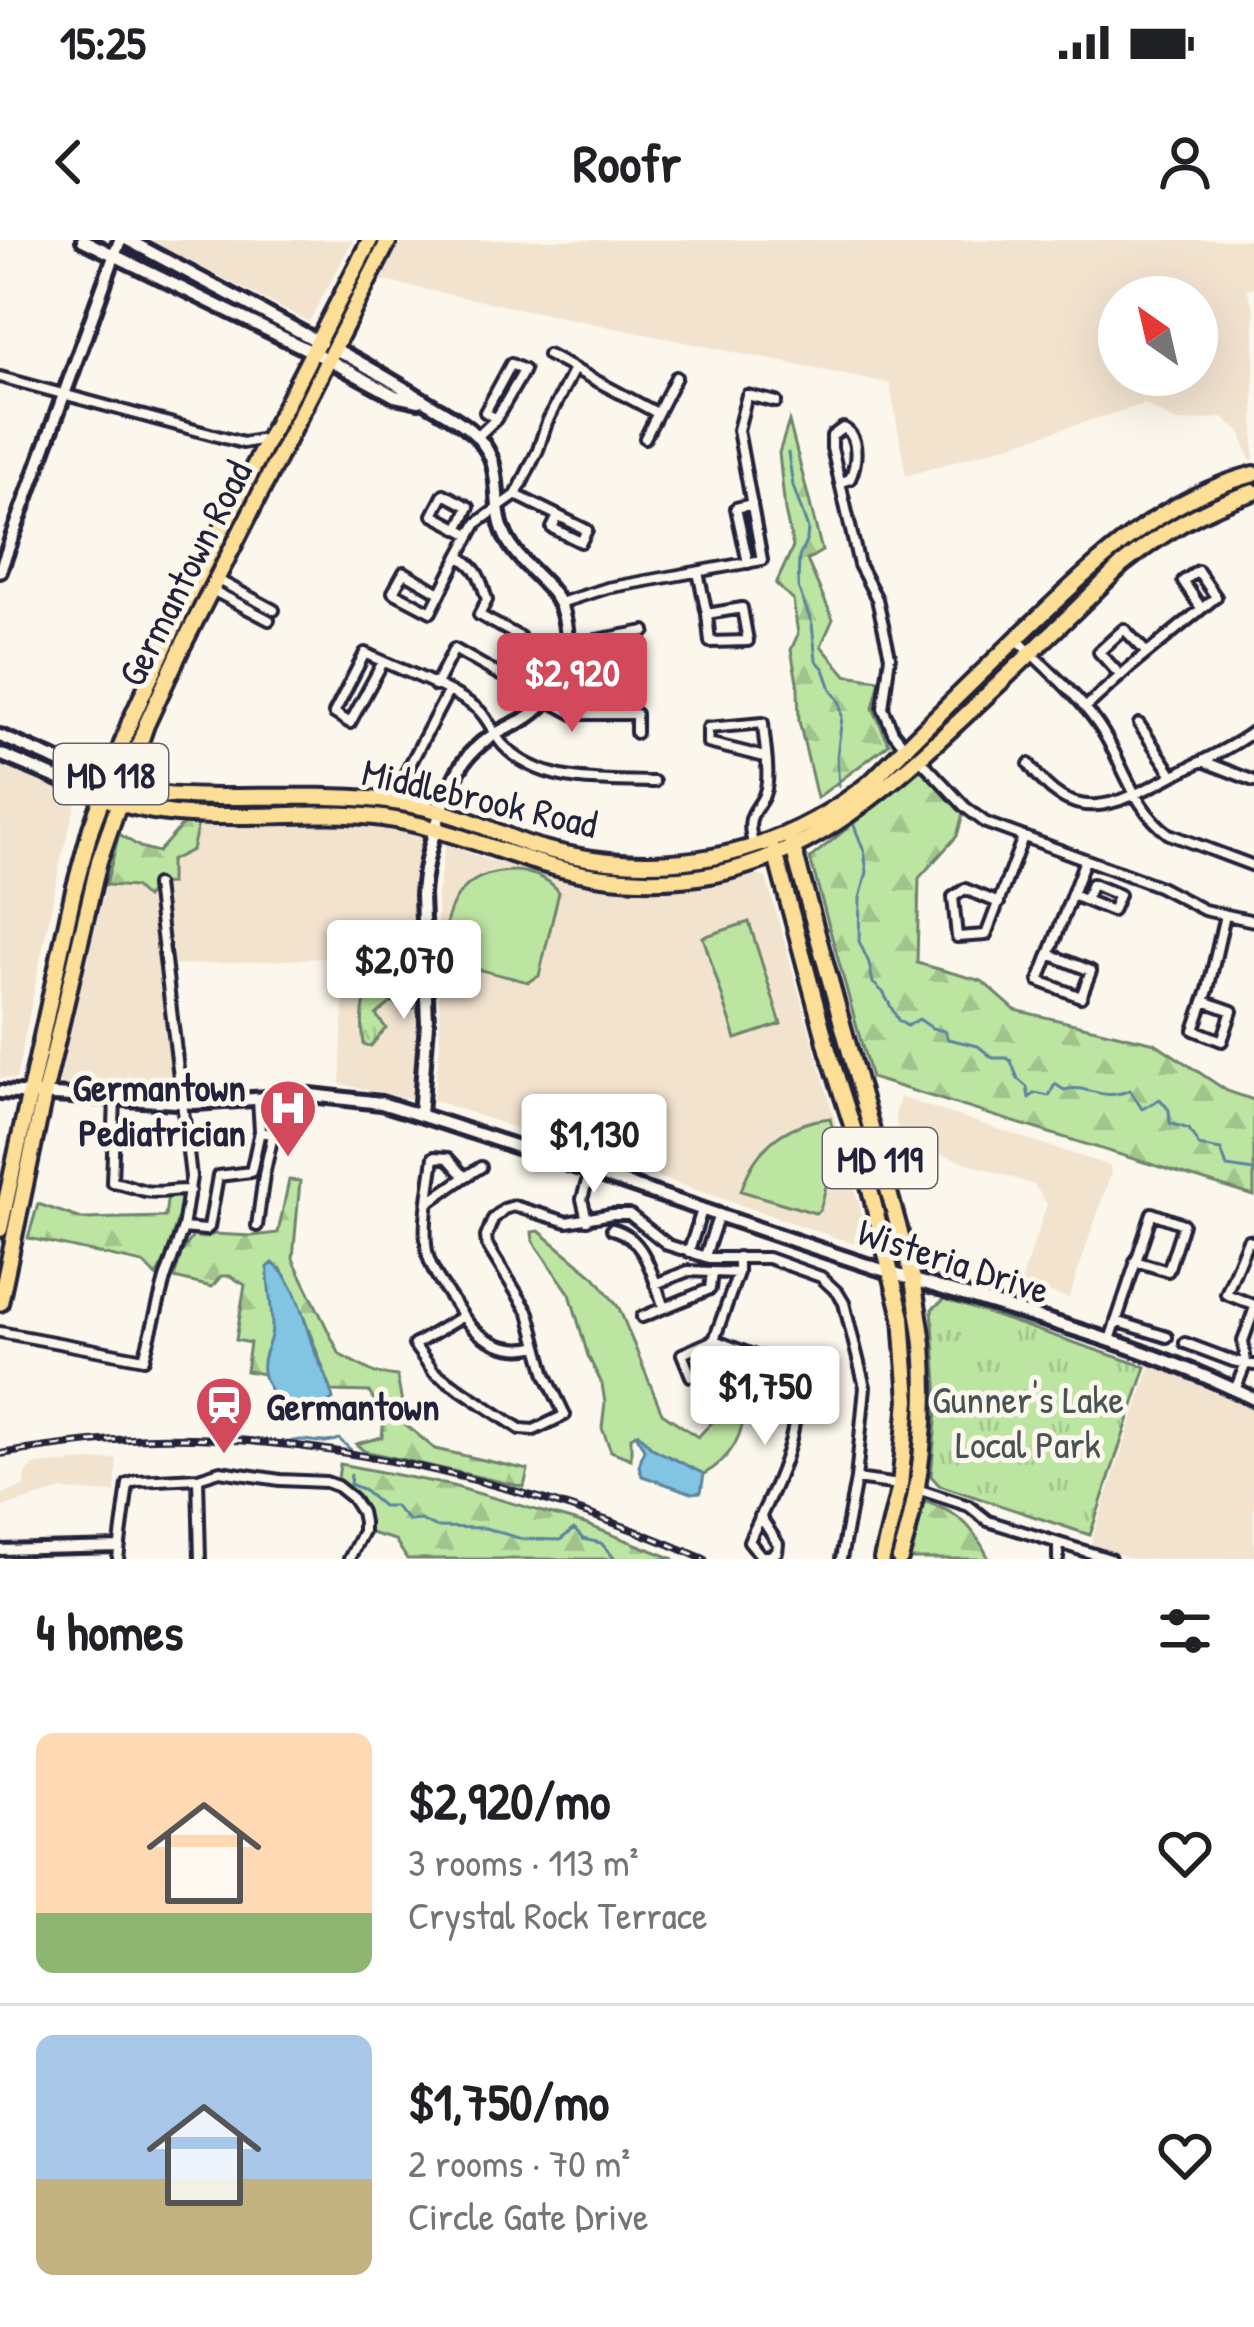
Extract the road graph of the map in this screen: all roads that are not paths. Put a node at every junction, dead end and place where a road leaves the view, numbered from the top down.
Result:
1 (83, 240) edge
2 (126, 240) edge
3 (370, 240) edge
4 (389, 240) edge
5 (114, 257) junction
6 (316, 346) junction
7 (332, 354) junction
8 (548, 355) dead end
9 (574, 369) junction
10 (0, 377) edge
11 (676, 377) dead end
12 (65, 394) junction
13 (776, 402) dead end
14 (657, 413) junction
15 (496, 419) junction
16 (477, 437) junction
17 (268, 438) junction
18 (645, 438) dead end
19 (243, 443) junction
20 (254, 466) junction
21 (1254, 474) edge
22 (841, 482) junction
23 (1254, 492) edge
24 (516, 495) junction
25 (752, 505) junction
26 (498, 509) junction
27 (558, 516) dead end
28 (458, 529) junction
29 (469, 534) junction
30 (459, 556) junction
31 (748, 563) junction
32 (0, 572) edge
33 (698, 572) junction
34 (215, 585) junction
35 (440, 593) junction
36 (560, 603) junction
37 (1201, 608) junction
38 (707, 614) junction
39 (272, 615) dead end
40 (645, 631) dead end
41 (1017, 638) junction
42 (568, 645) junction
43 (1147, 653) junction
44 (1031, 654) junction
45 (382, 662) junction
46 (1120, 675) junction
47 (435, 686) junction
48 (448, 692) junction
49 (548, 700) junction
50 (1085, 708) junction
51 (1139, 724) dead end
52 (1254, 731) edge
53 (636, 733) dead end
54 (495, 734) junction
55 (0, 736) edge
56 (905, 747) junction
57 (0, 754) edge
58 (765, 757) junction
59 (920, 759) junction
60 (1202, 760) junction
61 (1029, 764) dead end
62 (1173, 775) junction
63 (403, 778) dead end
64 (1254, 781) edge
65 (654, 782) dead end
66 (105, 790) junction
67 (1136, 795) junction
68 (121, 796) junction
69 (245, 797) junction
70 (194, 814) junction
71 (439, 821) junction
72 (1024, 837) junction
73 (791, 841) junction
74 (754, 848) junction
75 (774, 848) junction
76 (1085, 860) junction
77 (1254, 866) edge
78 (156, 885) dead end
79 (1072, 895) junction
80 (1085, 900) dead end
81 (998, 903) junction
82 (1225, 915) junction
83 (1254, 921) edge
84 (1049, 954) junction
85 (1204, 1001) junction
86 (0, 1092) edge
87 (36, 1094) junction
88 (115, 1098) junction
89 (258, 1099) junction
90 (181, 1103) junction
91 (420, 1115) junction
92 (260, 1131) junction
93 (482, 1167) dead end
94 (251, 1172) junction
95 (590, 1172) junction
96 (264, 1175) junction
97 (466, 1177) junction
98 (190, 1190) junction
99 (430, 1202) junction
100 (703, 1208) junction
101 (719, 1214) junction
102 (587, 1220) junction
103 (257, 1226) dead end
104 (183, 1228) junction
105 (0, 1229) edge
106 (612, 1229) dead end
107 (651, 1231) junction
108 (1254, 1242) edge
109 (638, 1245) junction
110 (688, 1251) junction
111 (705, 1256) junction
112 (738, 1257) junction
113 (1135, 1261) junction
114 (712, 1272) junction
115 (738, 1273) junction
116 (892, 1273) junction
117 (913, 1279) junction
118 (655, 1284) junction
119 (0, 1303) edge
120 (664, 1308) junction
121 (1254, 1308) edge
122 (463, 1316) junction
123 (642, 1317) dead end
124 (1116, 1321) junction
125 (0, 1332) edge
126 (1167, 1337) dead end
127 (713, 1340) junction
128 (1109, 1342) junction
129 (1185, 1343) dead end
130 (538, 1346) junction
131 (734, 1348) junction
132 (1250, 1364) edge
133 (1235, 1390) junction
134 (1254, 1399) edge
135 (198, 1478) junction
136 (856, 1479) junction
137 (900, 1486) junction
138 (918, 1489) junction
139 (760, 1516) junction
140 (1058, 1543) junction
141 (119, 1547) junction
142 (0, 1550) edge
143 (1088, 1556) edge
144 (841, 1558) edge
145 (118, 1559) edge
146 (200, 1559) edge
147 (349, 1559) edge
148 (882, 1559) edge
149 (900, 1559) edge
150 (1058, 1559) edge
151 (1110, 1559) edge

1 - 5 street
2 - 5 street
2 - 6 street
3 - 6 main road, Germantown Road / MD 118
4 - 7 main road, Germantown Road / MD 118
5 - 6 street
5 - 12 street
6 - 7 street
6 - 17 main road, Germantown Road / MD 118
7 - 16 street
7 - 34 main road, Germantown Road / MD 118
8 - 9 street
9 - 14 street
9 - 24 street
10 - 12 street
11 - 14 street
12 - 19 street
12 - 32 street
13 - 25 street
14 - 18 street
15 - 15 street
15 - 16 street
16 - 26 street
17 - 19 street
17 - 20 main road, Germantown Road / MD 118
19 - 20 street
20 - 66 main road, Germantown Road / MD 118
21 - 41 main road, Middlebrook Road
22 - 22 street
22 - 56 street
23 - 44 main road, Middlebrook Road
24 - 26 street
24 - 27 street
25 - 31 street
25 - 31 street
26 - 29 street
26 - 36 street
28 - 28 street
28 - 29 street
29 - 30 street
30 - 35 street
30 - 47 street
31 - 33 street
33 - 36 street
33 - 38 street
34 - 39 street
34 - 68 main road, Germantown Road / MD 118
35 - 35 street
36 - 42 street
37 - 37 street
37 - 43 street
38 - 38 street
40 - 42 street
41 - 44 street
41 - 56 main road, Middlebrook Road
42 - 49 street
43 - 46 street
43 - 46 street
44 - 50 street
44 - 59 main road, Middlebrook Road
45 - 45 street
45 - 47 street
46 - 50 street
47 - 48 street
48 - 54 street
48 - 63 street
49 - 53 street
49 - 54 street
50 - 67 street
51 - 62 street
52 - 60 street
54 - 65 street
54 - 71 street
55 - 66 street, Middlebrook Road
56 - 73 main road, Middlebrook Road
57 - 66 street, Middlebrook Road
58 - 58 street
58 - 74 street
59 - 72 street
59 - 73 main road, Middlebrook Road
60 - 62 street
60 - 64 street
61 - 67 street
62 - 67 street
66 - 68 main road, Middlebrook Road
66 - 87 main road, Germantown Road / MD 118
67 - 77 street
68 - 69 main road, Middlebrook Road
68 - 70 main road, Middlebrook Road
68 - 87 main road, Germantown Road / MD 118
69 - 70 main road
69 - 71 main road, Middlebrook Road
70 - 71 main road, Middlebrook Road
71 - 74 main road, Middlebrook Road
71 - 75 main road, Middlebrook Road
71 - 91 street
72 - 76 street
72 - 81 street
73 - 75 main road, Middlebrook Road
73 - 117 main road, MD 119
74 - 75 main road, Middlebrook Road
75 - 116 main road, MD 119
76 - 79 street
76 - 82 street
78 - 90 street
79 - 80 street
79 - 84 street
81 - 81 street
82 - 83 street
82 - 85 street
84 - 84 street
85 - 85 street
86 - 87 street, Wisteria Drive
87 - 88 street, Wisteria Drive
87 - 105 main road, Germantown Road / MD 118
87 - 119 main road, Germantown Road / MD 118
88 - 90 street, Wisteria Drive
88 - 98 street
89 - 90 street, Wisteria Drive
89 - 91 street, Wisteria Drive
89 - 92 street
90 - 98 street
91 - 95 street, Wisteria Drive
92 - 94 street
92 - 96 street
93 - 97 street
94 - 96 street
94 - 104 street
95 - 100 street, Wisteria Drive
95 - 102 street
96 - 103 street
97 - 99 street
97 - 99 street
98 - 104 street
99 - 122 street
100 - 101 street, Wisteria Drive
100 - 110 street
101 - 111 street
101 - 116 street, Wisteria Drive
102 - 107 street
102 - 130 street
104 - 125 street
106 - 109 street
107 - 109 street
107 - 110 street
108 - 121 street
109 - 118 street
110 - 111 street
111 - 112 street
112 - 115 street
112 - 136 street
113 - 113 street
113 - 124 street
114 - 115 street
114 - 118 street
114 - 120 street
115 - 127 street
116 - 117 street, Wisteria Drive
116 - 137 main road, MD 119
117 - 128 street, Wisteria Drive
117 - 138 main road, MD 119
118 - 120 street
120 - 123 street
121 - 132 street
122 - 130 street
122 - 130 street
124 - 126 street
124 - 128 street
127 - 131 street
127 - 131 street
128 - 133 street, Wisteria Drive
129 - 132 street
131 - 139 street
132 - 133 street
133 - 134 street, Wisteria Drive
135 - 141 street
135 - 146 street
135 - 147 street
136 - 137 street
136 - 144 street
137 - 138 street
137 - 148 main road, MD 119
138 - 140 street
138 - 149 main road, MD 119
139 - 139 street
140 - 143 street
140 - 150 street
141 - 142 street
141 - 145 street
143 - 151 street

